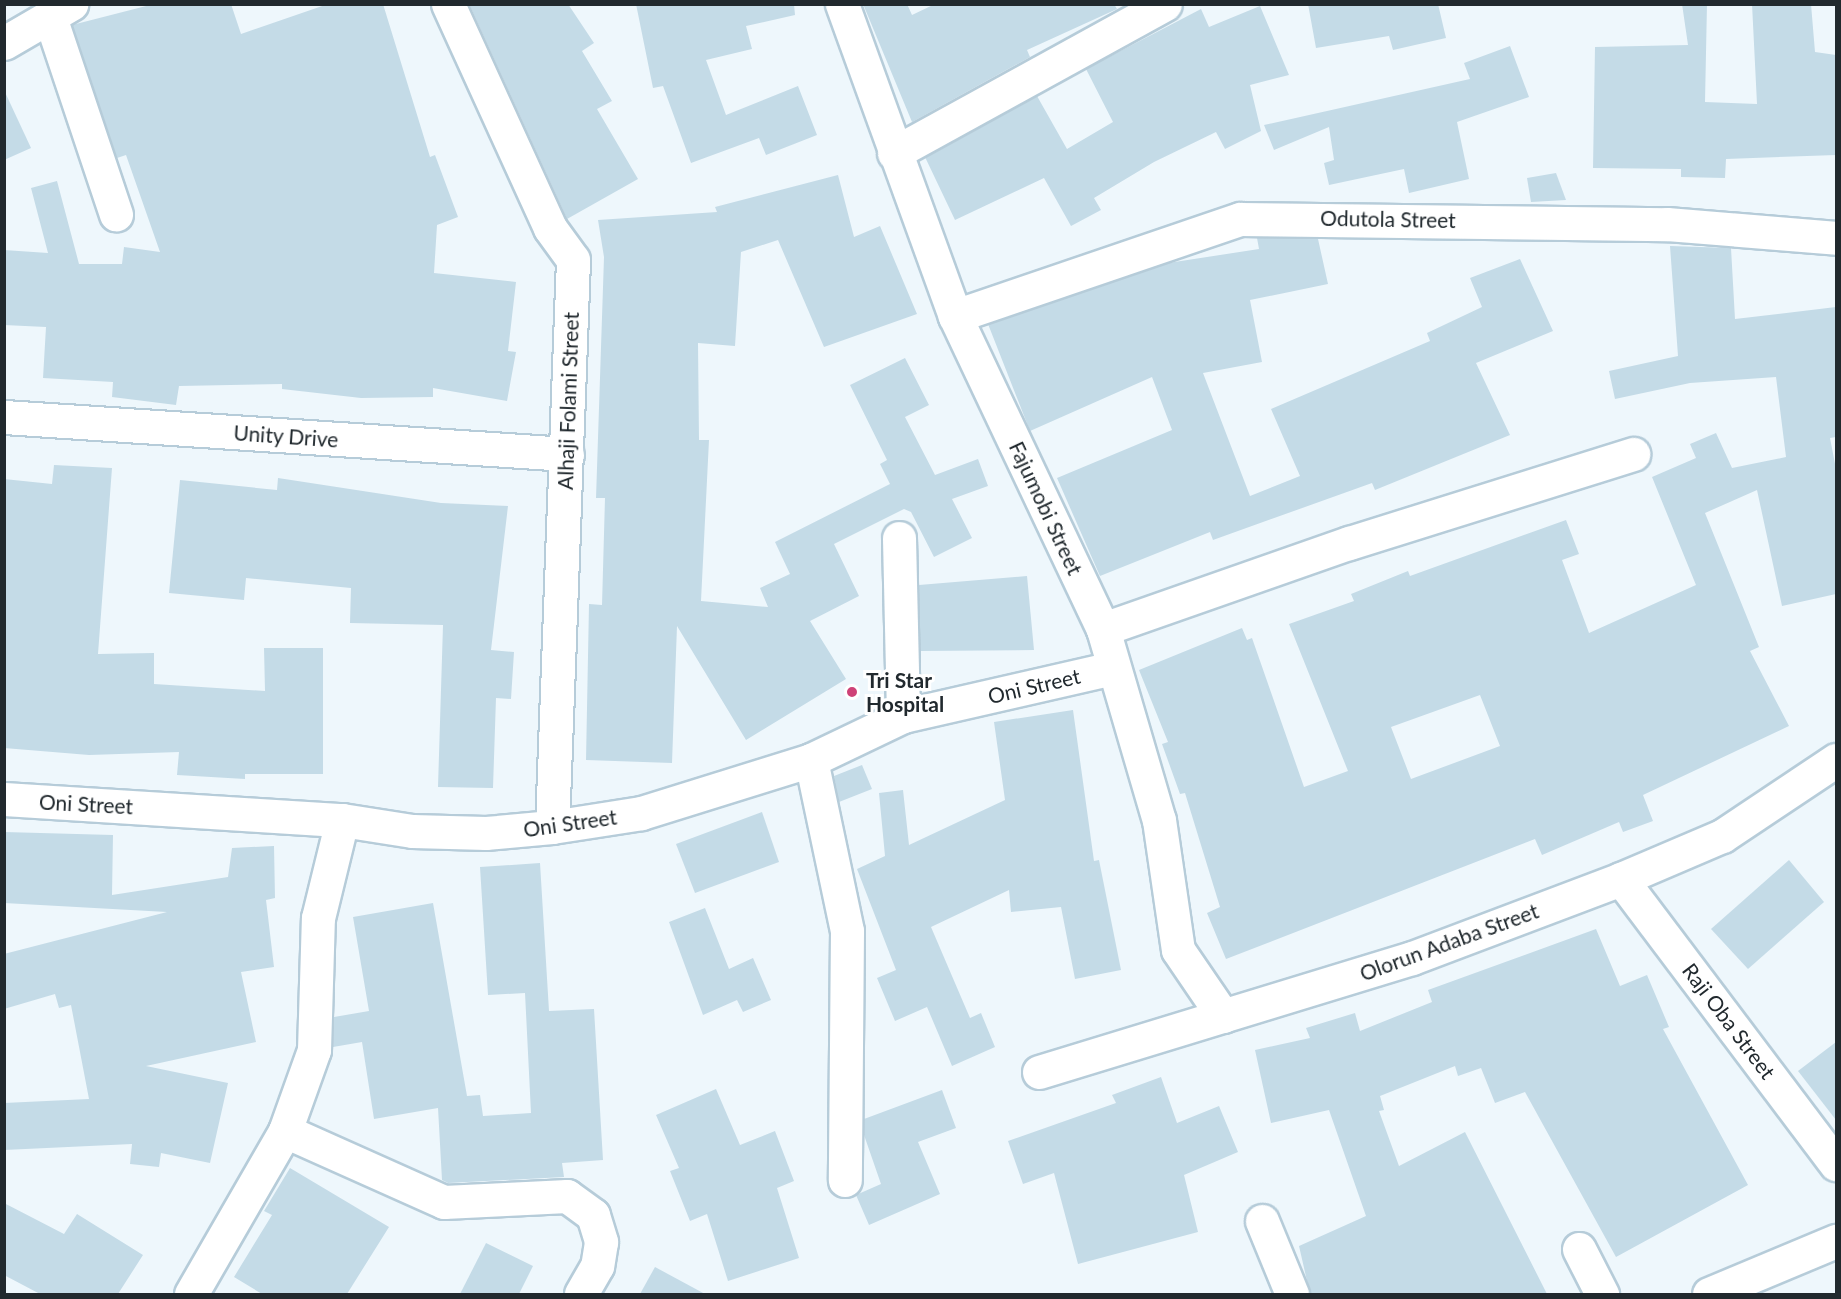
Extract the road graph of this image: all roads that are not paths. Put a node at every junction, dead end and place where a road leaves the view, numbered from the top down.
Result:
1 (448, 4) edge
2 (842, 4) edge
3 (1165, 4) edge
4 (61, 12) edge
5 (4, 43) edge
6 (894, 153) junction
7 (116, 214) dead end
8 (1836, 238) edge
9 (955, 316) junction
10 (4, 417) edge
11 (567, 454) junction
12 (1633, 454) dead end
13 (899, 538) dead end
14 (1103, 629) junction
15 (1113, 668) junction
16 (903, 716) junction
17 (811, 760) junction
18 (1836, 760) edge
19 (4, 800) edge
20 (342, 820) junction
21 (552, 827) junction
22 (1620, 879) junction
23 (1224, 1016) junction
24 (1039, 1072) dead end
25 (285, 1131) junction
26 (1836, 1164) edge
27 (845, 1180) dead end
28 (1262, 1221) dead end
29 (1836, 1241) edge
30 (1578, 1249) dead end
31 (202, 1291) edge
32 (581, 1294) edge
33 (1292, 1294) edge
34 (1602, 1294) edge
35 (1709, 1294) edge

1 - 11 street, Alhaji Folami Street
2 - 6 street, Fajumobi Street
3 - 6 street
4 - 5 street
4 - 7 street
6 - 9 street, Fajumobi Street
8 - 9 street, Odutola Street
9 - 14 street, Fajumobi Street
10 - 11 street, Unity Drive
11 - 21 street, Alhaji Folami Street
12 - 14 street
13 - 16 street
14 - 15 street, Fajumobi Street
15 - 16 street, Oni Street
15 - 23 street, Fajumobi Street
16 - 17 street, Oni Street
17 - 21 street, Oni Street
17 - 27 street
18 - 22 street, Olorun Adaba Street
19 - 20 street, Oni Street
20 - 21 street, Oni Street
20 - 25 street
22 - 23 street, Olorun Adaba Street
22 - 26 street, Raji Oba Street
23 - 24 street, Olorun Adaba Street
25 - 31 street
25 - 32 street
28 - 33 street
29 - 35 street
30 - 34 street

